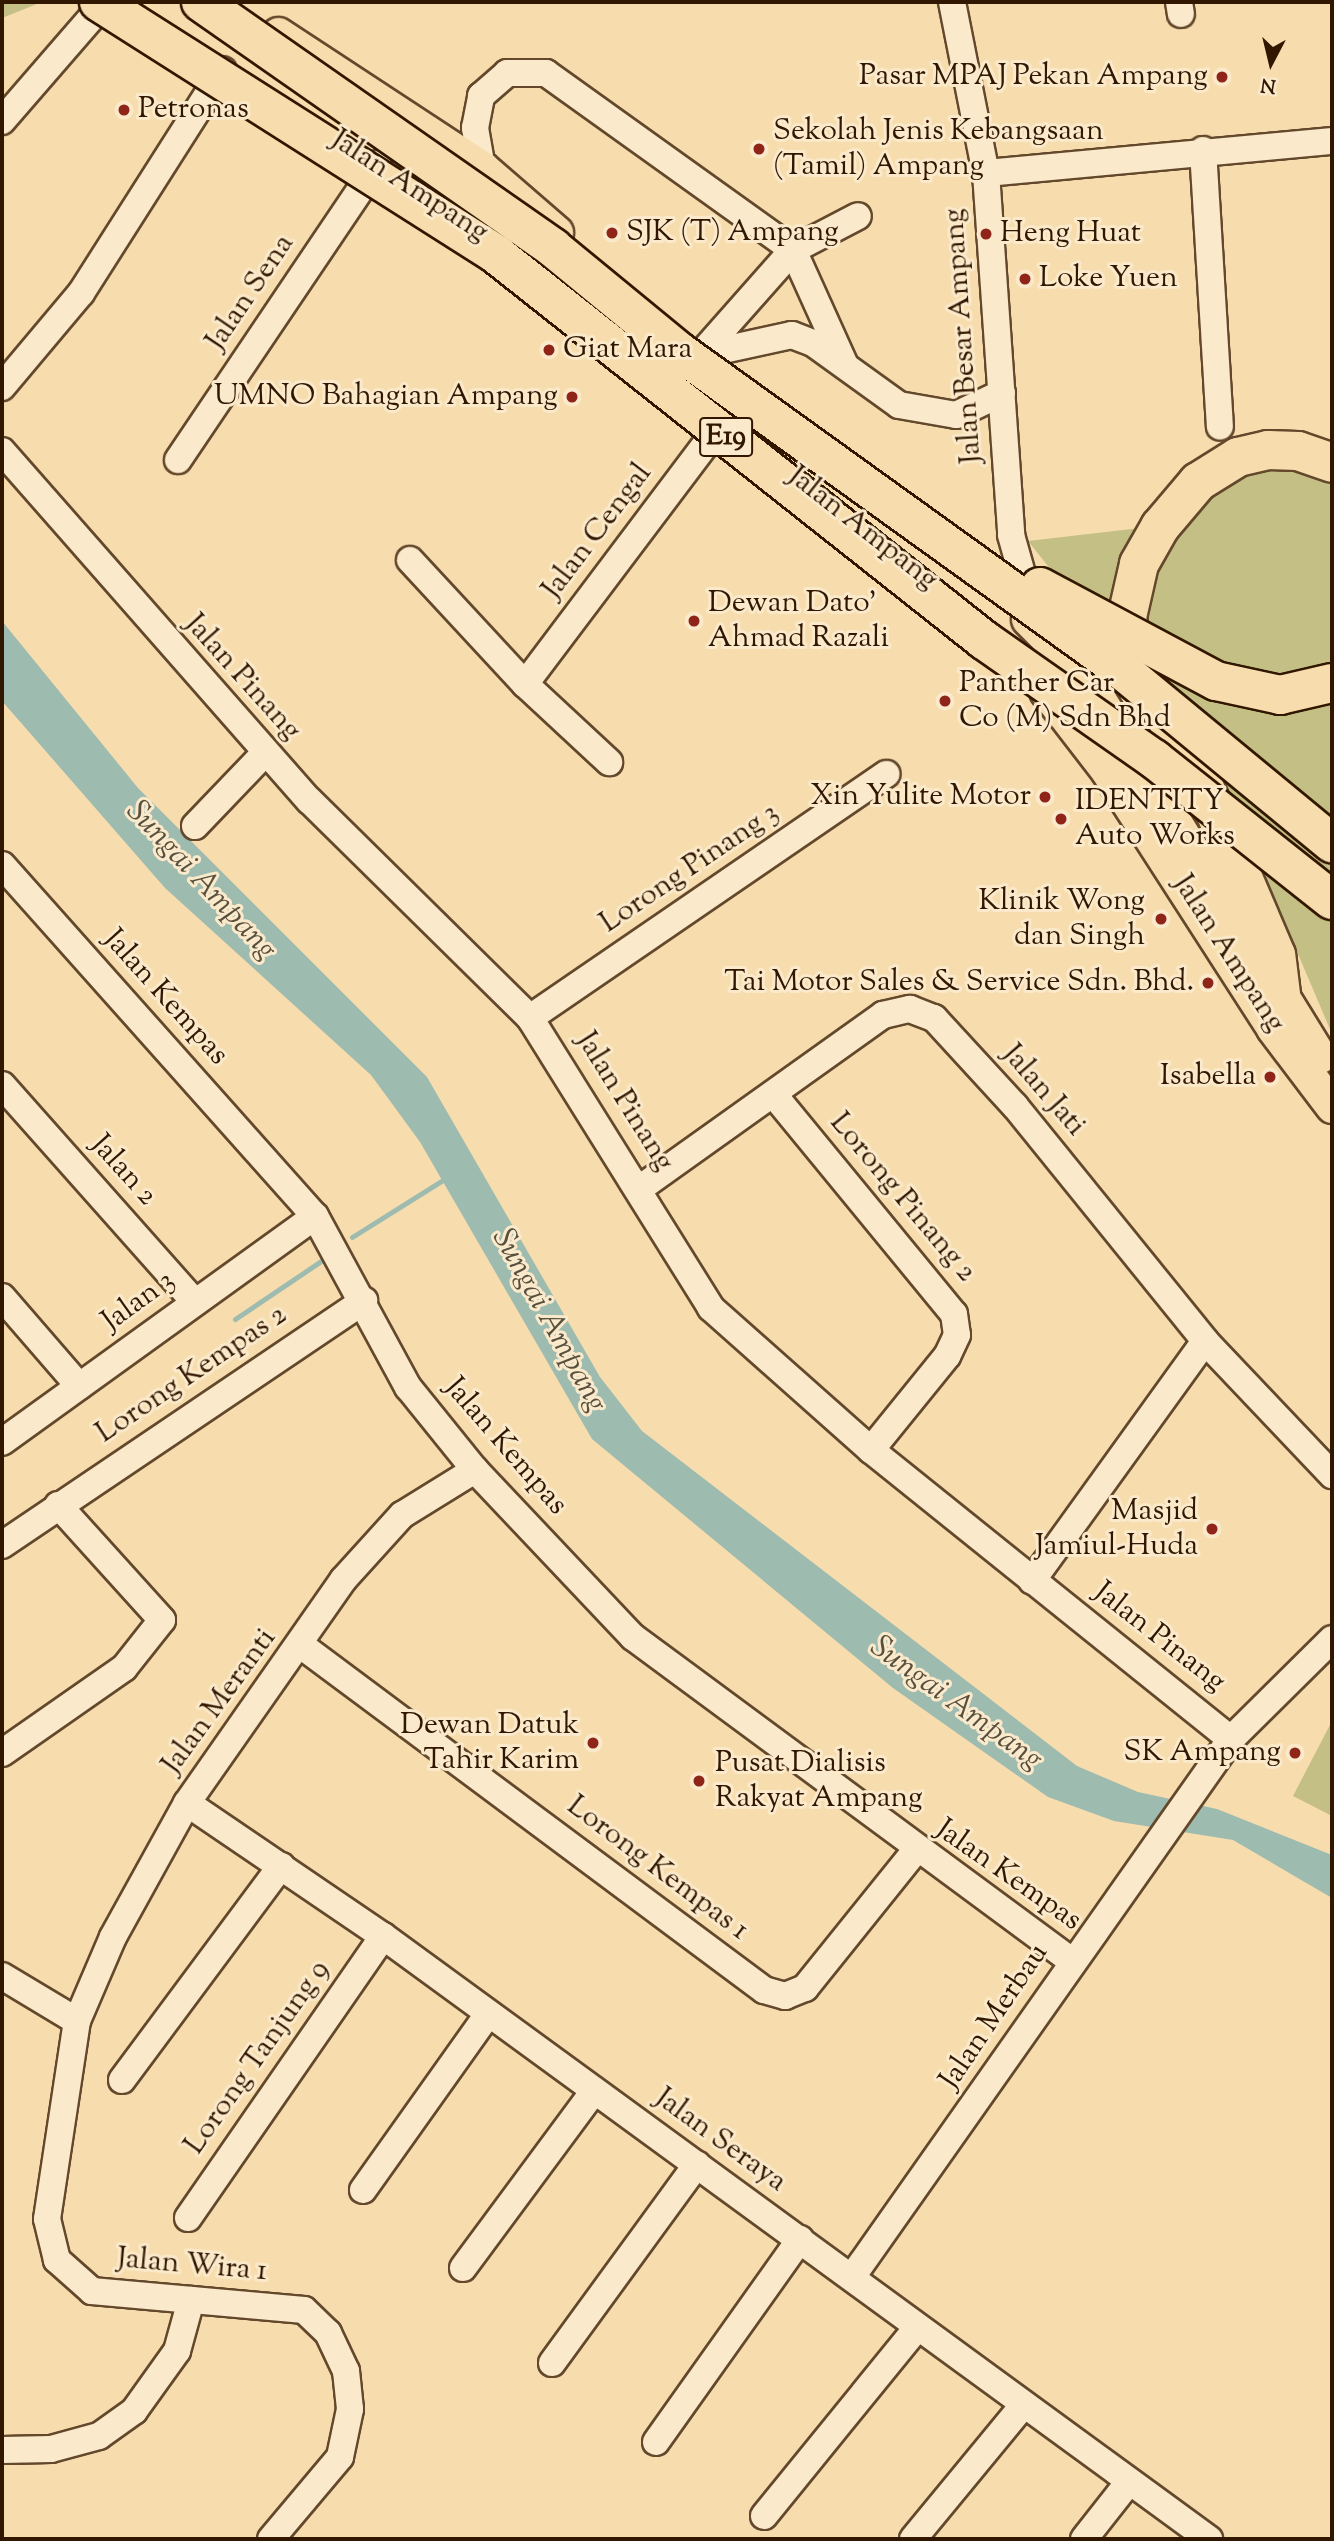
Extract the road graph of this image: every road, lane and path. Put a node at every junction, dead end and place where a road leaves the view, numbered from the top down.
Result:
1 (99, 2) edge
2 (107, 2) edge
3 (201, 2) edge
4 (230, 2) edge
5 (952, 2) edge
6 (223, 70) junction
7 (2, 121) edge
8 (1332, 141) edge
9 (1203, 150) junction
10 (378, 164) junction
11 (482, 168) junction
12 (986, 173) junction
13 (858, 216) dead end
14 (793, 250) junction
15 (700, 355) junction
16 (844, 363) junction
17 (676, 382) junction
18 (2, 387) edge
19 (1003, 393) junction
20 (724, 420) junction
21 (1220, 426) dead end
22 (2, 452) edge
23 (178, 460) dead end
24 (1332, 463) edge
25 (905, 515) junction
26 (410, 560) dead end
27 (1036, 624) junction
28 (1332, 683) edge
29 (525, 684) junction
30 (265, 753) junction
31 (609, 762) dead end
32 (887, 774) dead end
33 (195, 826) dead end
34 (1332, 843) edge
35 (2, 865) edge
36 (1332, 901) edge
37 (1280, 994) junction
38 (530, 1018) junction
39 (1332, 1073) edge
40 (2, 1085) edge
41 (774, 1096) junction
42 (1332, 1106) edge
43 (639, 1189) junction
44 (315, 1216) junction
45 (2, 1297) edge
46 (363, 1301) junction
47 (195, 1302) junction
48 (1205, 1341) junction
49 (79, 1386) junction
50 (2, 1442) edge
51 (871, 1450) junction
52 (475, 1470) junction
53 (1332, 1475) edge
54 (58, 1505) junction
55 (2, 1545) edge
56 (1032, 1581) junction
57 (1332, 1639) edge
58 (302, 1646) junction
59 (1226, 1747) junction
60 (2, 1753) edge
61 (187, 1803) junction
62 (915, 1851) junction
63 (281, 1866) junction
64 (383, 1936) junction
65 (1073, 1962) junction
66 (2, 1976) edge
67 (488, 2014) junction
68 (77, 2021) junction
69 (122, 2080) dead end
70 (594, 2091) junction
71 (697, 2164) junction
72 (363, 2190) dead end
73 (188, 2218) dead end
74 (800, 2239) junction
75 (463, 2268) dead end
76 (852, 2277) junction
77 (191, 2300) junction
78 (917, 2328) junction
79 (552, 2363) dead end
80 (1022, 2407) junction
81 (656, 2442) dead end
82 (2, 2450) edge
83 (1128, 2483) junction
84 (764, 2516) dead end
85 (271, 2539) edge
86 (913, 2539) edge
87 (1084, 2539) edge
88 (1209, 2539) edge

1 - 36 highway, E19, bridge
2 - 6 main road, Jalan Ampang
2 - 7 street
3 - 25 highway, E19, bridge
4 - 11 main road, Jalan Ampang
5 - 12 street, Jalan Besar Ampang
6 - 10 main road, Jalan Ampang
6 - 18 street
8 - 9 street
9 - 12 street
9 - 21 street
10 - 17 main road, Jalan Ampang
10 - 23 street, Jalan Sena
11 - 14 street
11 - 15 main road, Jalan Ampang
12 - 19 street, Jalan Besar Ampang
13 - 14 street
14 - 15 street
14 - 16 street
15 - 16 street
15 - 17 main road
15 - 27 main road, Jalan Ampang
16 - 19 street
17 - 20 main road, Jalan Ampang
19 - 27 street, Jalan Besar Ampang
20 - 29 street, Jalan Cengal
20 - 42 main road, Jalan Ampang
22 - 30 street, Jalan Pinang
24 - 37 highway
25 - 28 highway, bridge
25 - 34 highway, E19, bridge
26 - 29 street
27 - 37 main road, Jalan Ampang
29 - 31 street
30 - 33 street
30 - 38 street, Jalan Pinang
32 - 38 street, Lorong Pinang 3
35 - 44 street, Jalan Kempas
37 - 39 main road, Jalan Ampang
38 - 43 street, Jalan Pinang
40 - 47 street, Jalan 2
41 - 43 street, Jalan Jati
41 - 48 street, Jalan Jati
41 - 51 street, Lorong Pinang 2
43 - 51 street, Jalan Pinang
44 - 46 street, Jalan Kempas
44 - 47 street, Jalan 3
45 - 49 street
46 - 52 street, Jalan Kempas
46 - 54 street, Lorong Kempas 2
47 - 49 street, Jalan 3
48 - 53 street, Jalan Jati
48 - 56 street
49 - 50 street, Jalan 3
51 - 56 street, Jalan Pinang
52 - 58 street, Jalan Meranti
52 - 62 street, Jalan Kempas
54 - 55 street, Lorong Kempas 2
54 - 60 street
56 - 59 street, Jalan Pinang
57 - 59 street, Jalan Merbau
58 - 61 street, Jalan Meranti
58 - 62 street, Lorong Kempas 1
59 - 65 street, Jalan Merbau
61 - 63 street, Jalan Seraya
61 - 68 street, Jalan Meranti
62 - 65 street, Jalan Kempas
63 - 64 street, Jalan Seraya
63 - 69 street
64 - 67 street, Jalan Seraya
64 - 73 street, Lorong Tanjung 9
65 - 76 street, Jalan Merbau
66 - 68 street
67 - 70 street, Jalan Seraya
67 - 72 street
68 - 77 street, Jalan Wira 1
70 - 71 street, Jalan Seraya
70 - 75 street
71 - 74 street, Jalan Seraya
71 - 79 street
74 - 76 street, Jalan Seraya
74 - 81 street
76 - 78 street, Jalan Seraya
77 - 82 street
77 - 85 street, Jalan Wira 1
78 - 80 street, Jalan Seraya
78 - 84 street
80 - 83 street, Jalan Seraya
80 - 86 street
83 - 87 street
83 - 88 street, Jalan Seraya

